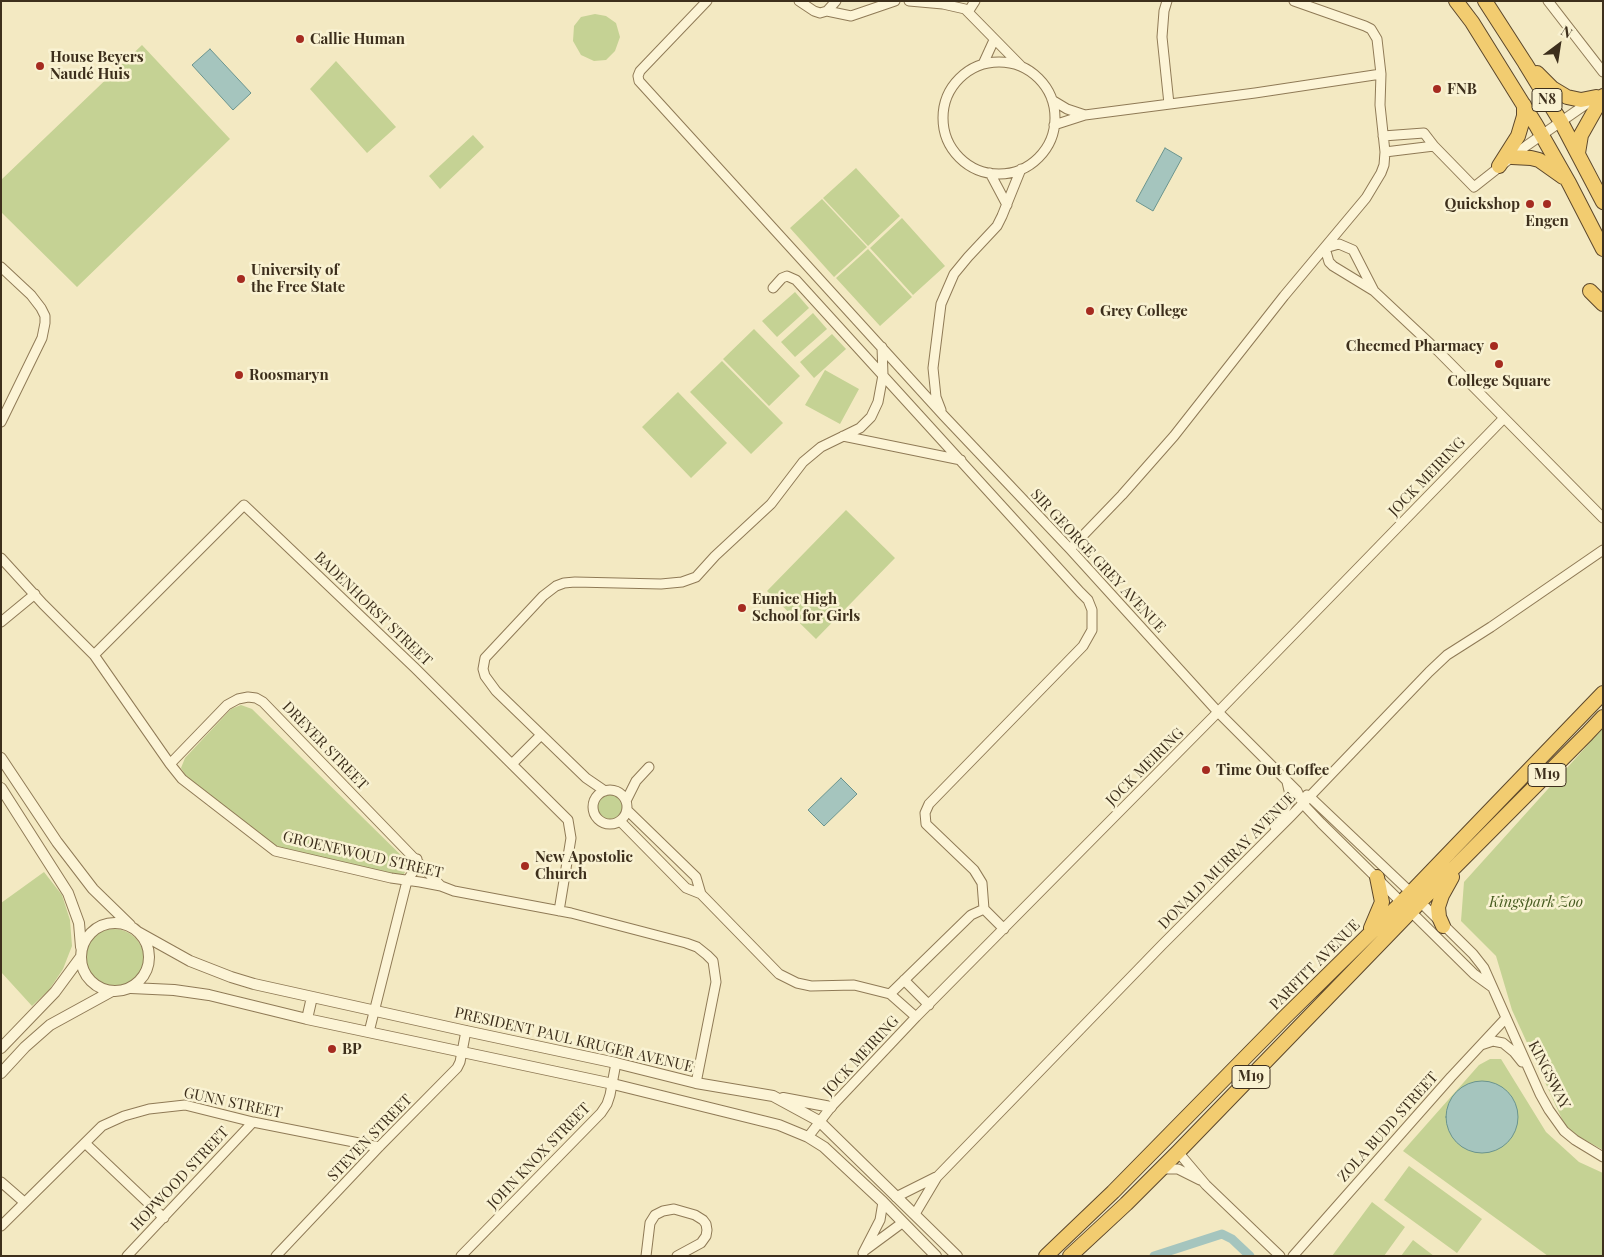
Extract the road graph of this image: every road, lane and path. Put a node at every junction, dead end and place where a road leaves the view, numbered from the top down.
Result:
1 (707, 1) edge
2 (799, 1) edge
3 (836, 1) edge
4 (894, 1) edge
5 (910, 1) edge
6 (975, 1) edge
7 (1167, 1) edge
8 (1294, 1) edge
9 (1456, 1) edge
10 (1485, 1) edge
11 (1548, 1) edge
12 (827, 11) junction
13 (968, 12) junction
14 (994, 40) junction
15 (1525, 63) junction
16 (984, 64) junction
17 (1023, 68) junction
18 (1603, 72) edge
19 (1381, 74) junction
20 (1601, 95) edge
21 (1052, 100) junction
22 (1169, 104) junction
23 (1524, 105) junction
24 (1085, 115) junction
25 (1561, 122) junction
26 (1054, 125) junction
27 (1542, 135) junction
28 (1383, 136) junction
29 (1434, 146) junction
30 (1385, 152) junction
31 (1578, 153) junction
32 (1512, 157) junction
33 (1500, 166) junction
34 (1021, 169) junction
35 (990, 173) junction
36 (1569, 183) junction
37 (1603, 202) edge
38 (1007, 205) junction
39 (1348, 220) junction
40 (1347, 246) junction
41 (1324, 248) junction
42 (1603, 249) edge
43 (1, 267) edge
44 (773, 288) dead end
45 (1374, 291) junction
46 (1590, 291) dead end
47 (1603, 304) edge
48 (882, 347) junction
49 (883, 375) junction
50 (944, 416) junction
51 (1504, 418) junction
52 (1, 422) edge
53 (843, 436) junction
54 (961, 460) junction
55 (1603, 518) edge
56 (1070, 549) junction
57 (1603, 550) edge
58 (1, 558) edge
59 (35, 594) junction
60 (1, 622) edge
61 (94, 655) junction
62 (1603, 693) edge
63 (1218, 712) junction
64 (1603, 717) edge
65 (1587, 734) junction
66 (541, 735) junction
67 (181, 754) junction
68 (1, 758) edge
69 (170, 764) junction
70 (512, 764) junction
71 (649, 767) dead end
72 (176, 772) junction
73 (1525, 773) junction
74 (15, 778) junction
75 (586, 778) junction
76 (636, 781) junction
77 (1286, 781) junction
78 (1, 788) edge
79 (605, 790) junction
80 (616, 791) junction
81 (596, 797) junction
82 (1307, 800) junction
83 (626, 805) junction
84 (1291, 816) junction
85 (620, 821) junction
86 (1321, 822) junction
87 (1267, 840) junction
88 (417, 859) junction
89 (1461, 862) junction
90 (1376, 877) junction
91 (407, 881) junction
92 (442, 886) junction
93 (701, 894) junction
94 (1411, 902) junction
95 (984, 909) junction
96 (559, 911) junction
97 (1443, 926) junction
98 (1004, 929) junction
99 (135, 930) junction
100 (1369, 934) junction
101 (81, 953) junction
102 (904, 980) junction
103 (1492, 987) junction
104 (131, 988) junction
105 (112, 991) junction
106 (890, 994) junction
107 (312, 997) junction
108 (929, 1004) junction
109 (374, 1011) junction
110 (916, 1017) junction
111 (1506, 1018) junction
112 (307, 1019) junction
113 (466, 1031) junction
114 (369, 1032) junction
115 (1481, 1045) junction
116 (1, 1048) edge
117 (462, 1053) junction
118 (616, 1063) junction
119 (1530, 1072) junction
120 (1, 1073) edge
121 (696, 1082) junction
122 (1245, 1083) junction
123 (613, 1084) junction
124 (772, 1096) junction
125 (831, 1107) junction
126 (819, 1121) junction
127 (254, 1122) junction
128 (1181, 1123) junction
129 (808, 1137) junction
130 (85, 1143) junction
131 (379, 1147) junction
132 (1178, 1152) junction
133 (1603, 1158) edge
134 (1161, 1170) junction
135 (937, 1177) junction
136 (1, 1182) edge
137 (1206, 1185) junction
138 (896, 1197) junction
139 (24, 1202) junction
140 (883, 1202) junction
141 (1092, 1213) junction
142 (914, 1214) junction
143 (164, 1218) junction
144 (902, 1223) junction
145 (1, 1226) edge
146 (861, 1254) edge
147 (127, 1256) edge
148 (276, 1256) edge
149 (461, 1256) edge
150 (646, 1256) edge
151 (676, 1256) edge
152 (936, 1256) edge
153 (958, 1256) edge
154 (1046, 1256) edge
155 (1070, 1256) edge
156 (1280, 1256) edge
157 (1292, 1256) edge

1 - 48 street, SIR GEORGE GREY AVENUE
2 - 12 street
3 - 12 street
4 - 12 street
5 - 13 street
6 - 13 street
7 - 22 street
8 - 19 street
9 - 23 highway, N8
10 - 15 highway, N8
11 - 18 street
13 - 14 street
14 - 16 street
14 - 17 street
15 - 20 highway
15 - 25 highway, N8
16 - 17 street
16 - 35 street
17 - 21 street
19 - 22 street
19 - 28 street
20 - 25 street
20 - 31 highway
21 - 24 street
21 - 26 street
22 - 24 street
23 - 27 highway, N8
23 - 33 highway
24 - 26 street
25 - 27 street
25 - 31 highway, N8
26 - 34 street
27 - 32 street
27 - 36 highway, N8
28 - 29 street
28 - 30 street
29 - 30 street
29 - 33 street
30 - 39 street
31 - 37 highway, N8
32 - 33 street
32 - 36 highway
34 - 35 street
34 - 38 street
35 - 38 street
36 - 42 highway, N8
38 - 50 street
39 - 40 street
39 - 41 street
40 - 41 street
40 - 45 street
41 - 45 street
41 - 56 street
43 - 52 street
44 - 49 street
45 - 51 street
46 - 47 highway
48 - 49 street
48 - 50 street, SIR GEORGE GREY AVENUE
49 - 53 street
49 - 54 street
50 - 56 street, SIR GEORGE GREY AVENUE
51 - 55 street
51 - 63 street, JOCK MEIRING
53 - 54 street
53 - 66 street
54 - 95 street
56 - 63 street, SIR GEORGE GREY AVENUE
57 - 82 street, DONALD MURRAY AVENUE
58 - 59 street, GROENEWOUD STREET
59 - 60 street
59 - 61 street, GROENEWOUD STREET
61 - 69 street, GROENEWOUD STREET
61 - 70 street, BADENHORST STREET
62 - 73 highway, PARFITT AVENUE / M19
63 - 77 street, SIR GEORGE GREY AVENUE
63 - 98 street, JOCK MEIRING
64 - 65 highway, PARFITT AVENUE / M19
65 - 73 highway
65 - 89 highway, PARFITT AVENUE / M19
66 - 70 street
66 - 75 street
67 - 69 street, DREYER STREET
67 - 72 street, DREYER STREET
67 - 88 street, DREYER STREET
68 - 74 street, PRESIDENT PAUL KRUGER AVENUE
69 - 72 street, GROENEWOUD STREET
70 - 96 street, BADENHORST STREET
71 - 76 street
72 - 91 street, GROENEWOUD STREET
73 - 94 highway, PARFITT AVENUE / M19
74 - 78 street
74 - 99 street, PRESIDENT PAUL KRUGER AVENUE
75 - 79 street
75 - 81 street
76 - 80 street
76 - 83 street
77 - 82 street, SIR GEORGE GREY AVENUE
77 - 87 street
78 - 101 street
79 - 80 street
79 - 81 street
80 - 83 street
81 - 85 street
82 - 84 street, DONALD MURRAY AVENUE
82 - 86 street, SIR GEORGE GREY AVENUE
82 - 94 street, SIR GEORGE GREY AVENUE
83 - 85 street
83 - 93 street
84 - 86 street
84 - 87 street, DONALD MURRAY AVENUE
85 - 93 street
86 - 90 street, SIR GEORGE GREY AVENUE
87 - 135 street, DONALD MURRAY AVENUE
88 - 91 street
88 - 92 street, DREYER STREET
89 - 94 highway, PARFITT AVENUE / M19
89 - 97 highway
90 - 94 street, SIR GEORGE GREY AVENUE
90 - 100 highway
91 - 92 street, GROENEWOUD STREET
91 - 109 street
92 - 96 street, GROENEWOUD STREET
93 - 106 street
94 - 97 street, KINGSWAY
94 - 100 highway, PARFITT AVENUE / M19
94 - 103 street, KINGSWAY
94 - 122 highway, PARFITT AVENUE / M19
95 - 98 street
95 - 102 street
96 - 121 street, GROENEWOUD STREET
97 - 103 street, KINGSWAY
98 - 108 street, JOCK MEIRING
99 - 101 street
99 - 104 street
99 - 107 street, PRESIDENT PAUL KRUGER AVENUE
100 - 128 highway, PARFITT AVENUE / M19
101 - 105 street
101 - 116 street
102 - 106 street
102 - 108 street
103 - 111 street, KINGSWAY
104 - 105 street
104 - 112 street
105 - 120 street
106 - 110 street
107 - 109 street, PRESIDENT PAUL KRUGER AVENUE
107 - 112 street
108 - 110 street, JOCK MEIRING
109 - 113 street, PRESIDENT PAUL KRUGER AVENUE
109 - 114 street
110 - 125 street, JOCK MEIRING
111 - 115 street, ZOLA BUDD STREET
111 - 119 street, KINGSWAY
112 - 114 street
113 - 117 street, STEVEN STREET
113 - 118 street, PRESIDENT PAUL KRUGER AVENUE
114 - 117 street
115 - 119 street
115 - 157 street, ZOLA BUDD STREET
117 - 123 street
117 - 131 street, STEVEN STREET
118 - 121 street, PRESIDENT PAUL KRUGER AVENUE
118 - 123 street, JOHN KNOX STREET
119 - 133 street, KINGSWAY
121 - 124 street, PRESIDENT PAUL KRUGER AVENUE
122 - 128 highway
122 - 132 highway, PARFITT AVENUE / M19
123 - 129 street
123 - 149 street, JOHN KNOX STREET
124 - 125 street
124 - 126 street, PRESIDENT PAUL KRUGER AVENUE
125 - 126 street, JOCK MEIRING
126 - 129 street, JOCK MEIRING
126 - 138 street, PRESIDENT PAUL KRUGER AVENUE
127 - 130 street, GUNN STREET
127 - 131 street, GUNN STREET
127 - 143 street, HOPWOOD STREET
128 - 141 highway, PARFITT AVENUE / M19
129 - 140 street
130 - 139 street, GUNN STREET
130 - 143 street
131 - 148 street, STEVEN STREET
132 - 134 highway, PARFITT AVENUE / M19
132 - 137 street
132 - 141 highway
134 - 137 street
134 - 155 highway, PARFITT AVENUE / M19
135 - 138 street, DONALD MURRAY AVENUE
135 - 142 street, DONALD MURRAY AVENUE
136 - 139 street
137 - 156 street
138 - 142 street, PRESIDENT PAUL KRUGER AVENUE
139 - 145 street, GUNN STREET
140 - 144 street
140 - 146 street
141 - 154 highway, PARFITT AVENUE / M19
142 - 153 street, PRESIDENT PAUL KRUGER AVENUE
143 - 147 street, HOPWOOD STREET
144 - 146 street
144 - 152 street
150 - 151 street

